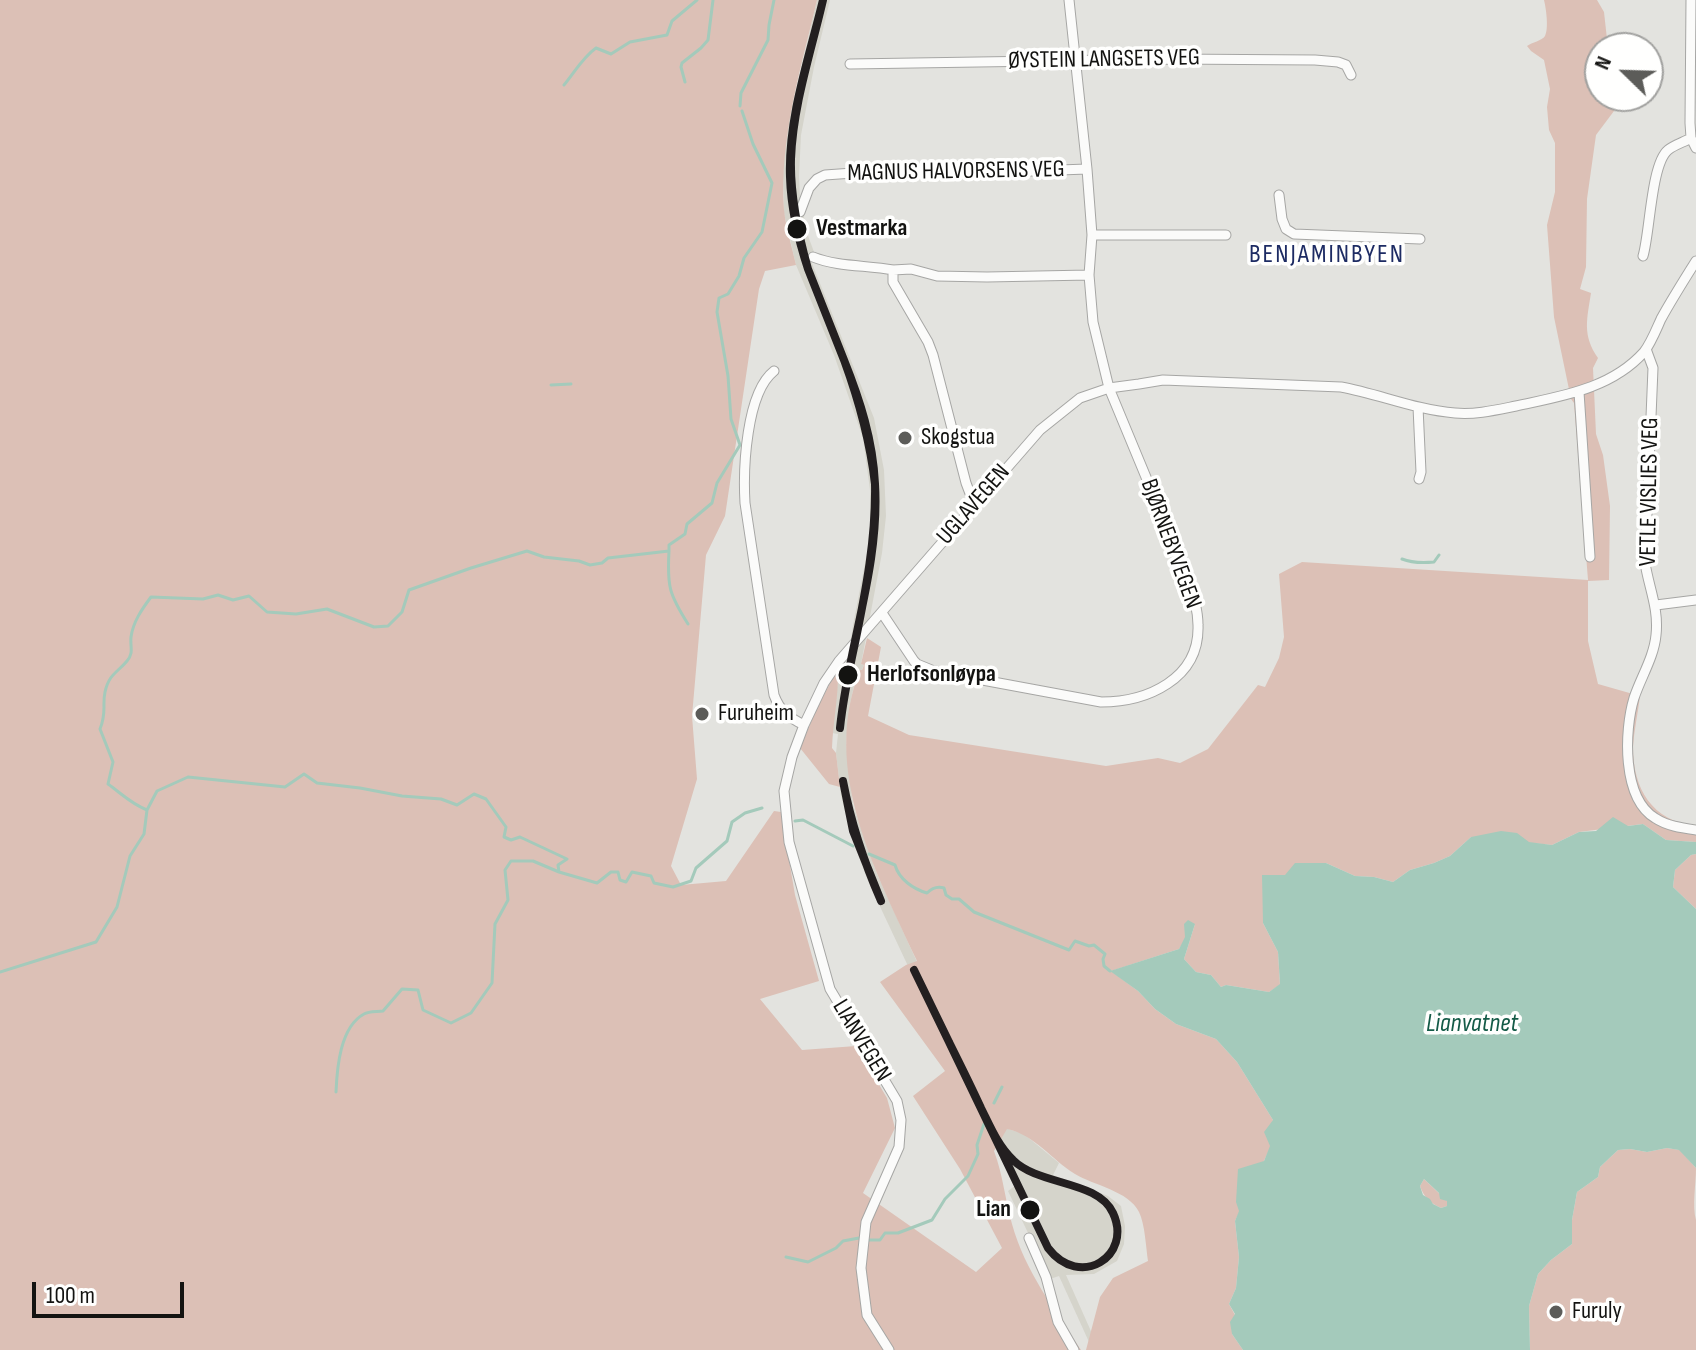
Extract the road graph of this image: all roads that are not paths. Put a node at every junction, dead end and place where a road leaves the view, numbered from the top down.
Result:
1 (1069, 0) edge
2 (1691, 0) edge
3 (1076, 60) junction
4 (850, 64) dead end
5 (1351, 75) dead end
6 (1694, 143) edge
7 (1087, 169) junction
8 (1279, 195) dead end
9 (800, 212) dead end
10 (1092, 235) junction
11 (1226, 235) dead end
12 (1420, 239) dead end
13 (1643, 256) dead end
14 (813, 257) dead end
15 (1696, 261) edge
16 (893, 270) junction
17 (1089, 275) junction
18 (1646, 349) junction
19 (774, 371) dead end
20 (1109, 388) junction
21 (1579, 392) junction
22 (1418, 407) junction
23 (1419, 479) dead end
24 (974, 504) junction
25 (1590, 557) dead end
26 (1696, 600) edge
27 (1656, 605) junction
28 (882, 613) junction
29 (804, 725) junction
30 (1696, 830) edge
31 (1029, 1238) dead end
32 (889, 1350) edge
33 (1074, 1350) edge

1 - 3 street, BJØRNEBYVEGEN
2 - 6 street
3 - 4 street, ØYSTEIN LANGSETS VEG
3 - 5 street, ØYSTEIN LANGSETS VEG
3 - 7 street, BJØRNEBYVEGEN
6 - 13 street
7 - 9 street, MAGNUS HALVORSENS VEG
7 - 10 street, BJØRNEBYVEGEN
8 - 12 street
10 - 11 street
10 - 17 street, BJØRNEBYVEGEN
14 - 16 street
15 - 18 street, UGLAVEGEN
16 - 17 street
16 - 24 street
17 - 20 street, BJØRNEBYVEGEN
18 - 21 street, UGLAVEGEN
18 - 27 street, VETLE VISLIES VEG
19 - 29 street
20 - 22 street, UGLAVEGEN
20 - 24 street, UGLAVEGEN
20 - 28 street, BJØRNEBYVEGEN
21 - 22 street, UGLAVEGEN
21 - 25 street
22 - 23 street
24 - 28 street, UGLAVEGEN
26 - 27 street
27 - 30 street, VETLE VISLIES VEG
28 - 29 street, UGLAVEGEN
29 - 32 street, LIANVEGEN
31 - 33 street

